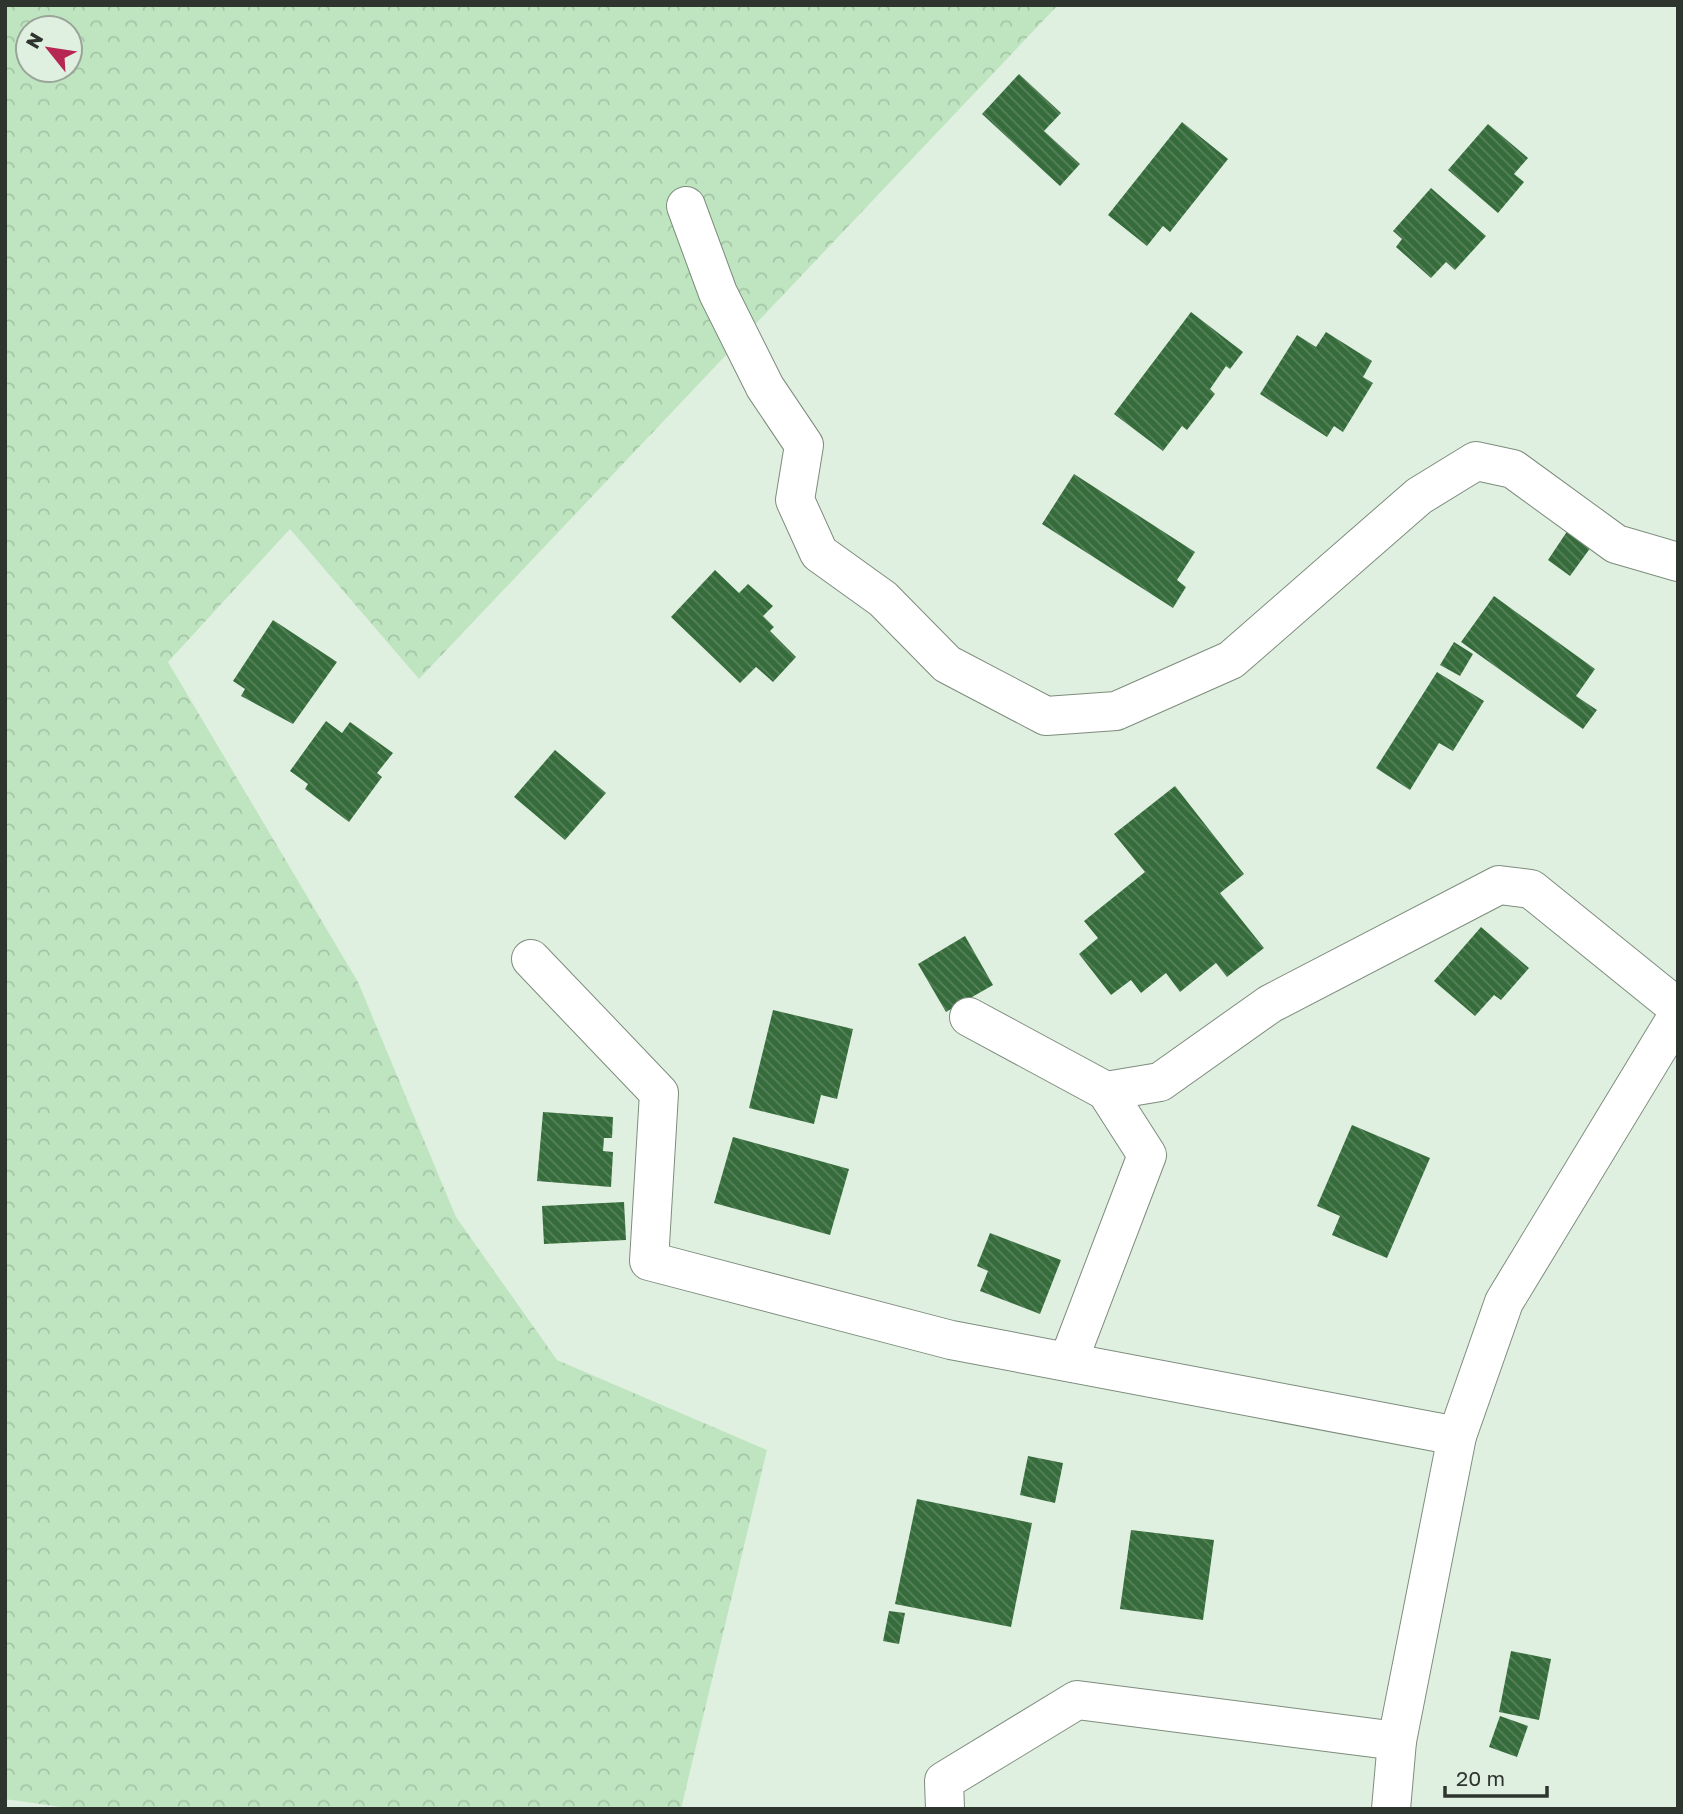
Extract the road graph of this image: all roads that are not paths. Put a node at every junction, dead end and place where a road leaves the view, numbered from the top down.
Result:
1 (686, 206) dead end
2 (1678, 562) edge
3 (531, 959) dead end
4 (1678, 1008) edge
5 (1678, 1015) edge
6 (969, 1017) dead end
7 (1106, 1091) junction
8 (1068, 1362) junction
9 (1457, 1436) junction
10 (1397, 1741) junction
11 (945, 1809) edge
12 (1391, 1809) edge

1 - 2 street
3 - 8 street
4 - 7 street
5 - 9 street
6 - 7 street
7 - 8 street
8 - 9 street
9 - 10 street
10 - 11 street
10 - 12 street

